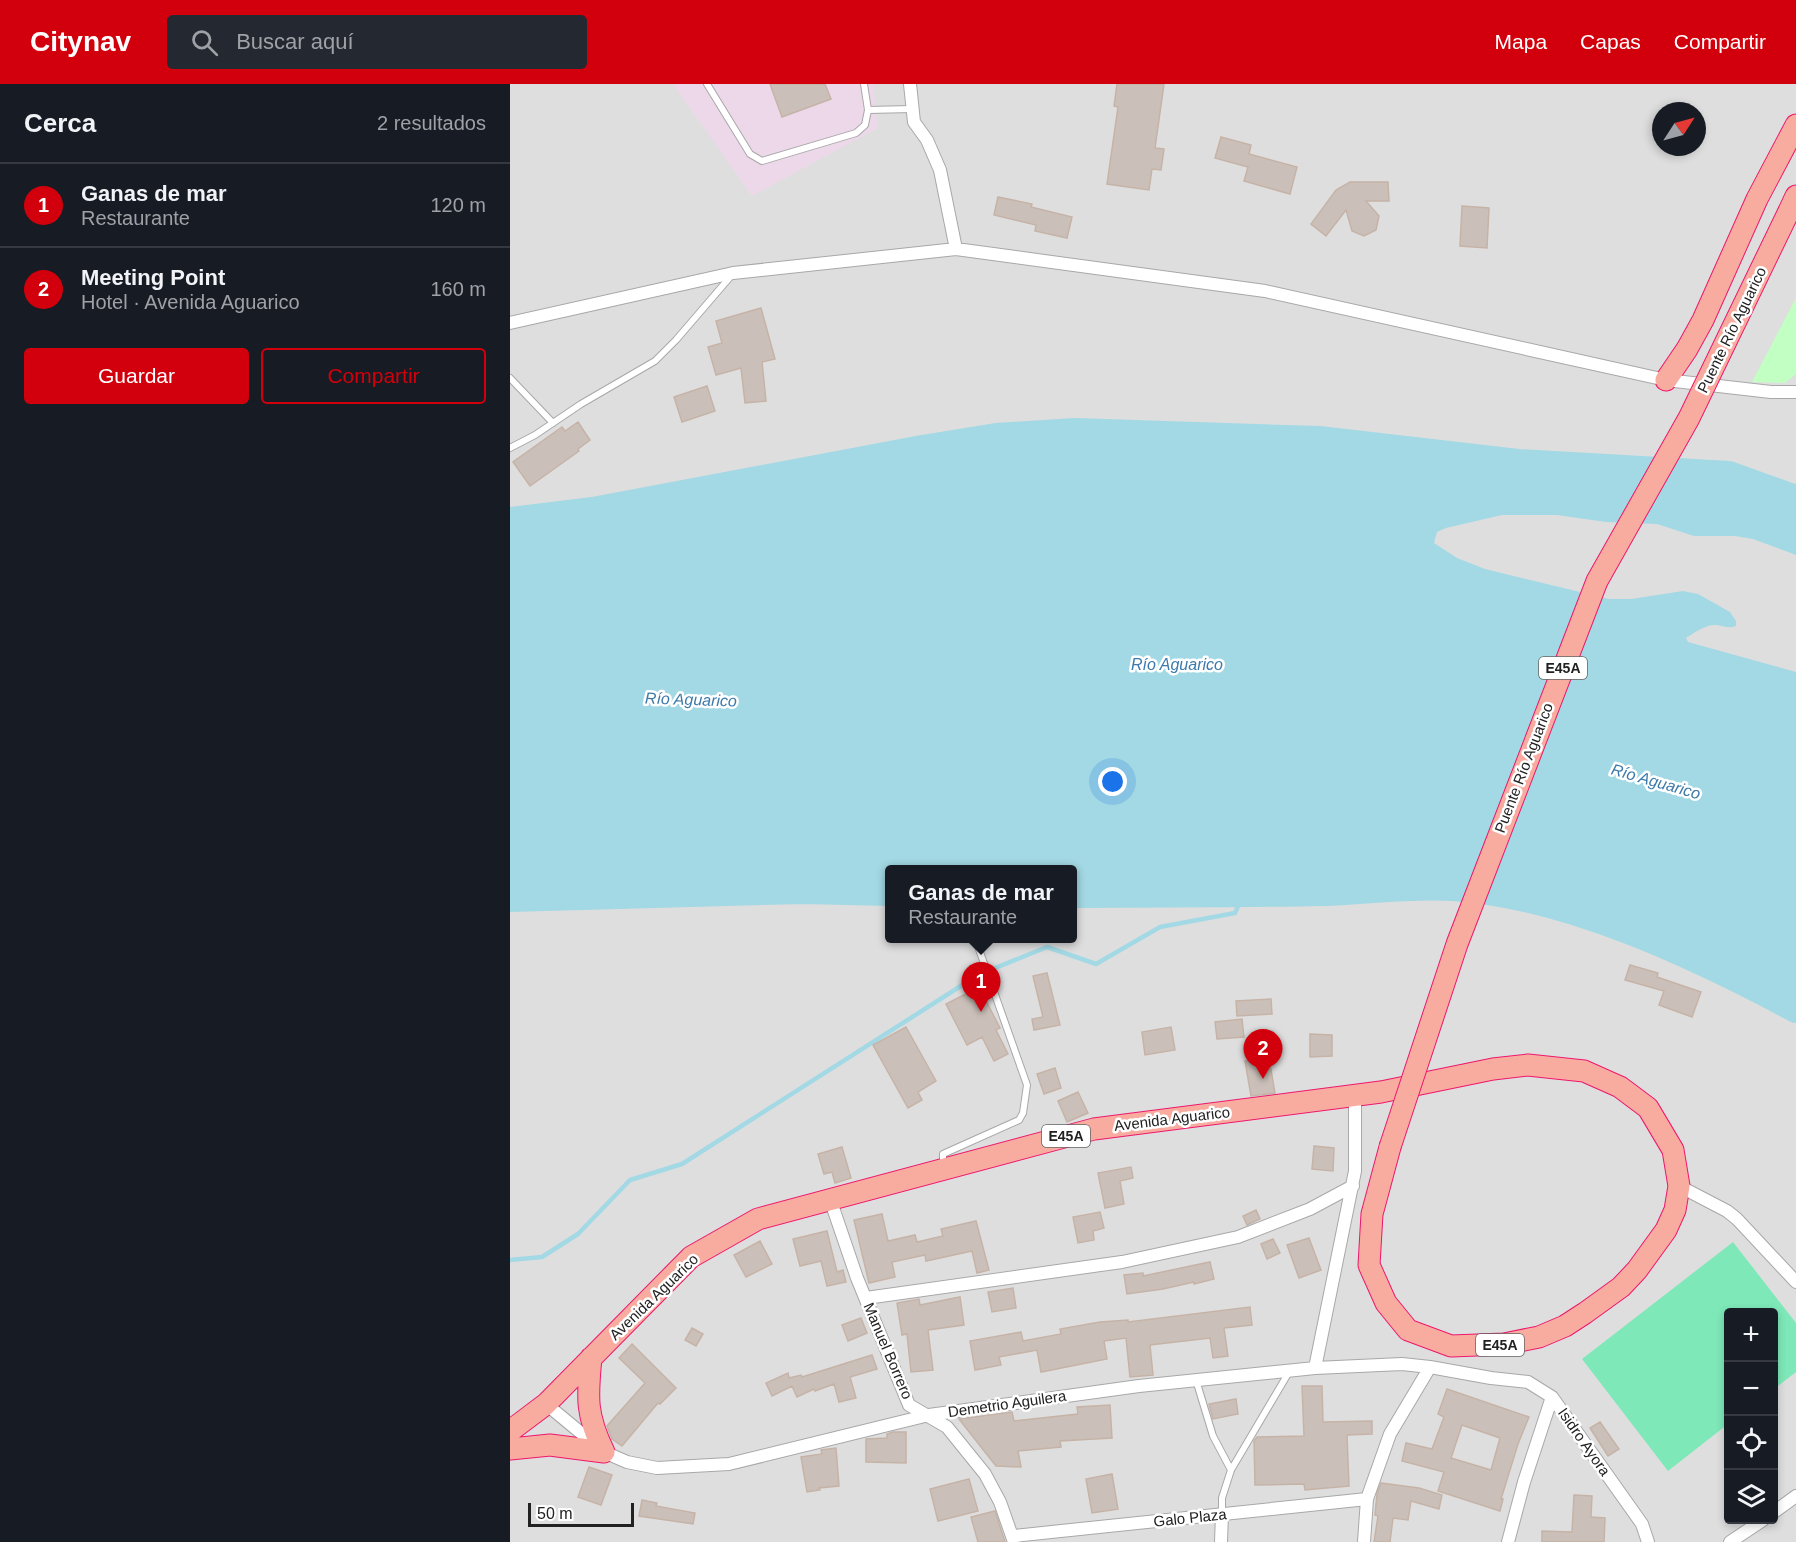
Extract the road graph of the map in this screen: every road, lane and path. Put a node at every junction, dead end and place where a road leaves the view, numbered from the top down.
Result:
1 (707, 84) edge
2 (864, 84) edge
3 (910, 84) edge
4 (912, 109) junction
5 (868, 110) junction
6 (1796, 125) edge
7 (1792, 203) edge
8 (956, 249) junction
9 (733, 273) junction
10 (510, 323) edge
11 (510, 378) edge
12 (1666, 380) junction
13 (1796, 392) edge
14 (553, 423) junction
15 (510, 448) edge
16 (976, 943) edge
17 (1355, 1095) junction
18 (943, 1169) junction
19 (1353, 1186) junction
20 (1679, 1186) junction
21 (830, 1199) junction
22 (1796, 1282) edge
23 (866, 1298) junction
24 (591, 1358) junction
25 (1430, 1367) junction
26 (1315, 1368) junction
27 (1289, 1372) junction
28 (1491, 1378) joint
29 (1196, 1380) junction
30 (1552, 1397) junction
31 (546, 1404) junction
32 (929, 1415) junction
33 (510, 1431) edge
34 (510, 1449) edge
35 (604, 1452) junction
36 (1231, 1470) junction
37 (1796, 1496) edge
38 (1367, 1500) junction
39 (1778, 1509) edge
40 (1222, 1514) junction
41 (1757, 1524) edge
42 (1014, 1539) edge
43 (1221, 1542) edge
44 (1365, 1542) edge
45 (1508, 1542) edge
46 (1648, 1542) edge
47 (1730, 1542) edge

1 - 5 lane
2 - 5 lane
3 - 4 street
4 - 5 lane
4 - 8 street
6 - 12 highway
7 - 20 highway, Puente Río Aguarico / E45A, bridge
8 - 9 street
8 - 12 street
9 - 10 street
9 - 14 lane
11 - 14 lane
12 - 13 street
14 - 15 lane
16 - 18 lane
17 - 18 highway, Avenida Aguarico / E45A
17 - 19 street
17 - 20 highway, Avenida Aguarico / E45A
18 - 21 highway, Avenida Aguarico / E45A
19 - 23 street
19 - 26 street
20 - 22 street
21 - 23 street, Manuel Borrero
21 - 24 highway, Avenida Aguarico / E45A
23 - 32 street, Manuel Borrero
24 - 31 highway, Avenida Aguarico / E45A
24 - 35 highway
25 - 26 street, Demetrio Aguilera
25 - 28 street, Demetrio Aguilera
25 - 38 street
26 - 27 street, Demetrio Aguilera
27 - 29 street, Demetrio Aguilera
27 - 36 lane
28 - 30 street, Isidro Ayora
29 - 32 street, Demetrio Aguilera
29 - 36 lane
30 - 45 street
30 - 46 street, Isidro Ayora
31 - 33 highway, Avenida Aguarico / E45A
31 - 35 street, Demetrio Aguilera
32 - 35 street, Demetrio Aguilera
32 - 42 street, Manuel Borrero
34 - 35 highway
36 - 40 lane
37 - 39 street
38 - 40 street, Galo Plaza
38 - 44 street
40 - 42 street, Galo Plaza
40 - 43 street
41 - 47 street

